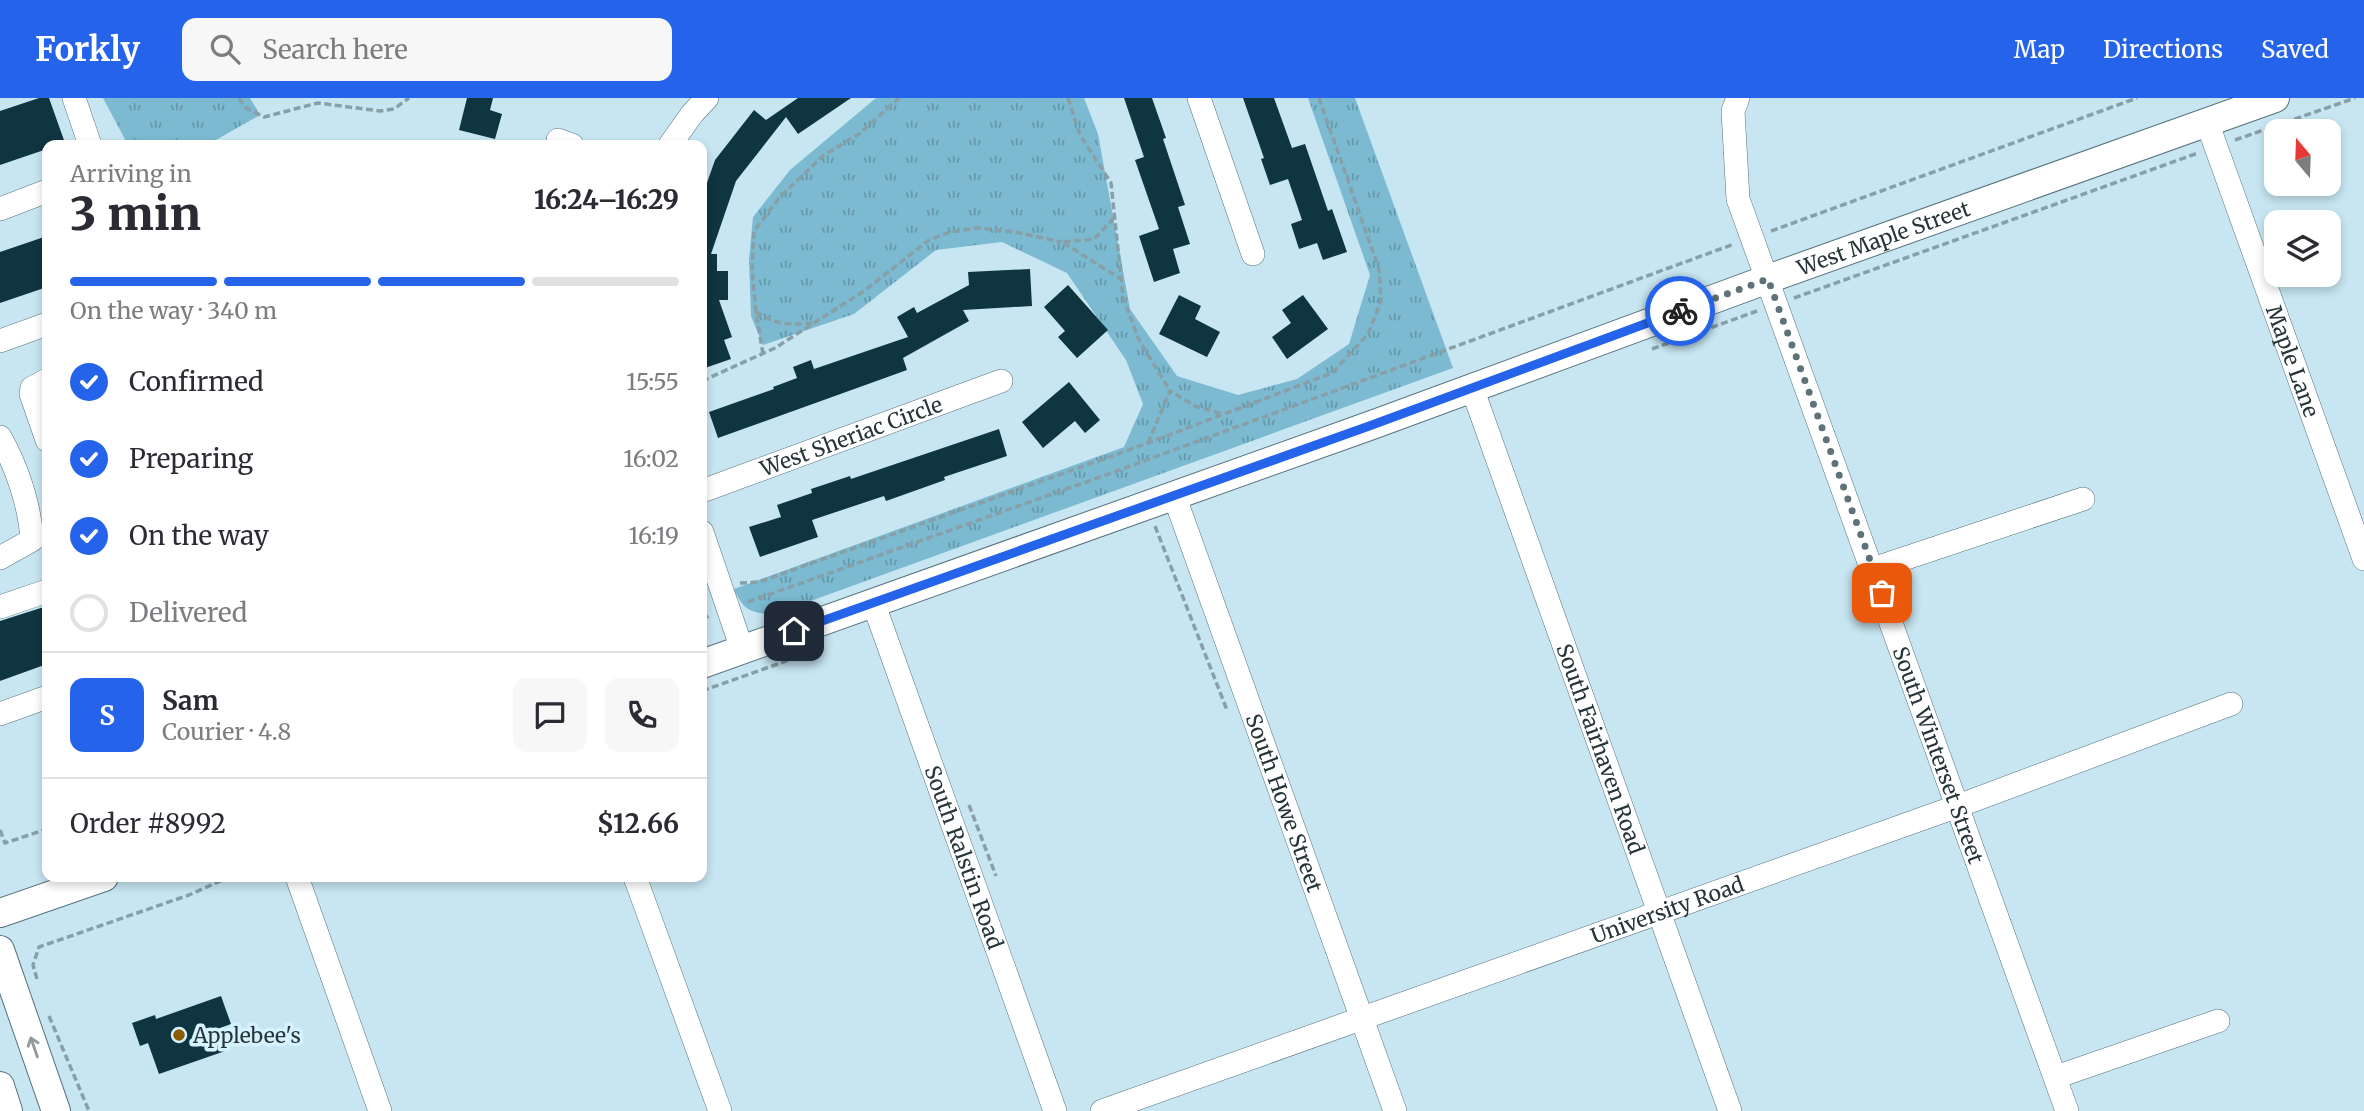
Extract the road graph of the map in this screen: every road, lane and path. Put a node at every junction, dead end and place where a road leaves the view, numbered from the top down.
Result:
1 (74, 98) edge
2 (239, 98) edge
3 (409, 98) edge
4 (708, 98) edge
5 (899, 98) edge
6 (1068, 98) edge
7 (1199, 98) edge
8 (1319, 98) edge
9 (1738, 98) edge
10 (2137, 98) edge
11 (2275, 98) edge
12 (2222, 111) edge
13 (88, 140) edge
14 (674, 140) edge
15 (42, 193) edge
16 (0, 209) edge
17 (1114, 218) junction
18 (1752, 237) junction
19 (1062, 242) junction
20 (1254, 254) dead end
21 (1121, 279) junction
22 (1768, 279) junction
23 (756, 312) junction
24 (813, 323) junction
25 (42, 326) edge
26 (0, 341) edge
27 (763, 354) junction
28 (707, 379) edge
29 (1001, 381) dead end
30 (42, 383) edge
31 (1472, 388) junction
32 (1170, 391) junction
33 (1224, 415) junction
34 (42, 425) edge
35 (0, 437) edge
36 (1148, 443) junction
37 (707, 489) edge
38 (1174, 495) junction
39 (2083, 499) dead end
40 (1155, 526) dead end
41 (40, 537) edge
42 (707, 547) edge
43 (0, 558) edge
44 (2364, 559) edge
45 (1873, 569) junction
46 (740, 583) dead end
47 (42, 593) edge
48 (873, 603) junction
49 (0, 607) edge
50 (728, 609) junction
51 (707, 617) edge
52 (742, 649) junction
53 (707, 662) edge
54 (42, 699) edge
55 (2231, 704) dead end
56 (0, 714) edge
57 (1231, 721) dead end
58 (1958, 806) junction
59 (0, 830) edge
60 (42, 831) edge
61 (90, 882) edge
62 (218, 882) edge
63 (298, 882) edge
64 (637, 882) edge
65 (0, 913) edge
66 (1659, 913) junction
67 (0, 950) edge
68 (39, 989) dead end
69 (48, 1013) dead end
70 (1362, 1019) junction
71 (2218, 1021) dead end
72 (2056, 1077) junction
73 (0, 1086) edge
74 (8, 1111) edge
75 (56, 1111) edge
76 (89, 1111) edge
77 (380, 1111) edge
78 (720, 1111) edge
79 (1055, 1111) edge
80 (1102, 1111) edge
81 (1395, 1111) edge
82 (1730, 1111) edge
83 (2067, 1111) edge

1 - 13 street
2 - 3 path
4 - 14 street
5 - 23 path
6 - 17 path
7 - 20 street
8 - 33 path
9 - 18 street, South Winterset Street
10 - 18 path
11 - 12 main road, West Maple Street
12 - 22 main road, West Maple Street
12 - 44 street, Maple Lane
15 - 16 street
17 - 19 path
17 - 21 path
18 - 22 street, South Winterset Street
18 - 50 path
19 - 21 path
19 - 24 path
21 - 32 path
22 - 31 main road, West Maple Street
22 - 45 street, South Winterset Street
23 - 24 path
23 - 27 path
24 - 27 path
25 - 26 street
27 - 28 path
29 - 37 street, West Sheriac Circle
30 - 34 street
31 - 38 main road, West Maple Street
31 - 66 street, South Fairhaven Road
32 - 33 path
32 - 36 path
33 - 36 path
35 - 41 street
36 - 46 path
38 - 48 main road, West Maple Street
38 - 70 street, South Howe Street
39 - 45 street
40 - 57 path
41 - 43 street
42 - 50 street
45 - 58 street, South Winterset Street
47 - 49 street
48 - 52 main road, West Maple Street
48 - 79 street, South Ralstin Road
50 - 51 path
50 - 52 street
52 - 53 main road, West Maple Street
54 - 56 street
55 - 58 street, University Road
58 - 66 street, University Road
58 - 72 street, South Winterset Street
59 - 60 path
61 - 65 main road
62 - 68 path
63 - 77 street
64 - 78 street
66 - 70 street, University Road
66 - 82 street, South Fairhaven Road
75 -> 67 main road
69 - 76 path
70 - 80 street, University Road
70 - 81 street, South Howe Street
71 - 72 street
72 - 83 street, South Winterset Street
73 - 74 main road

